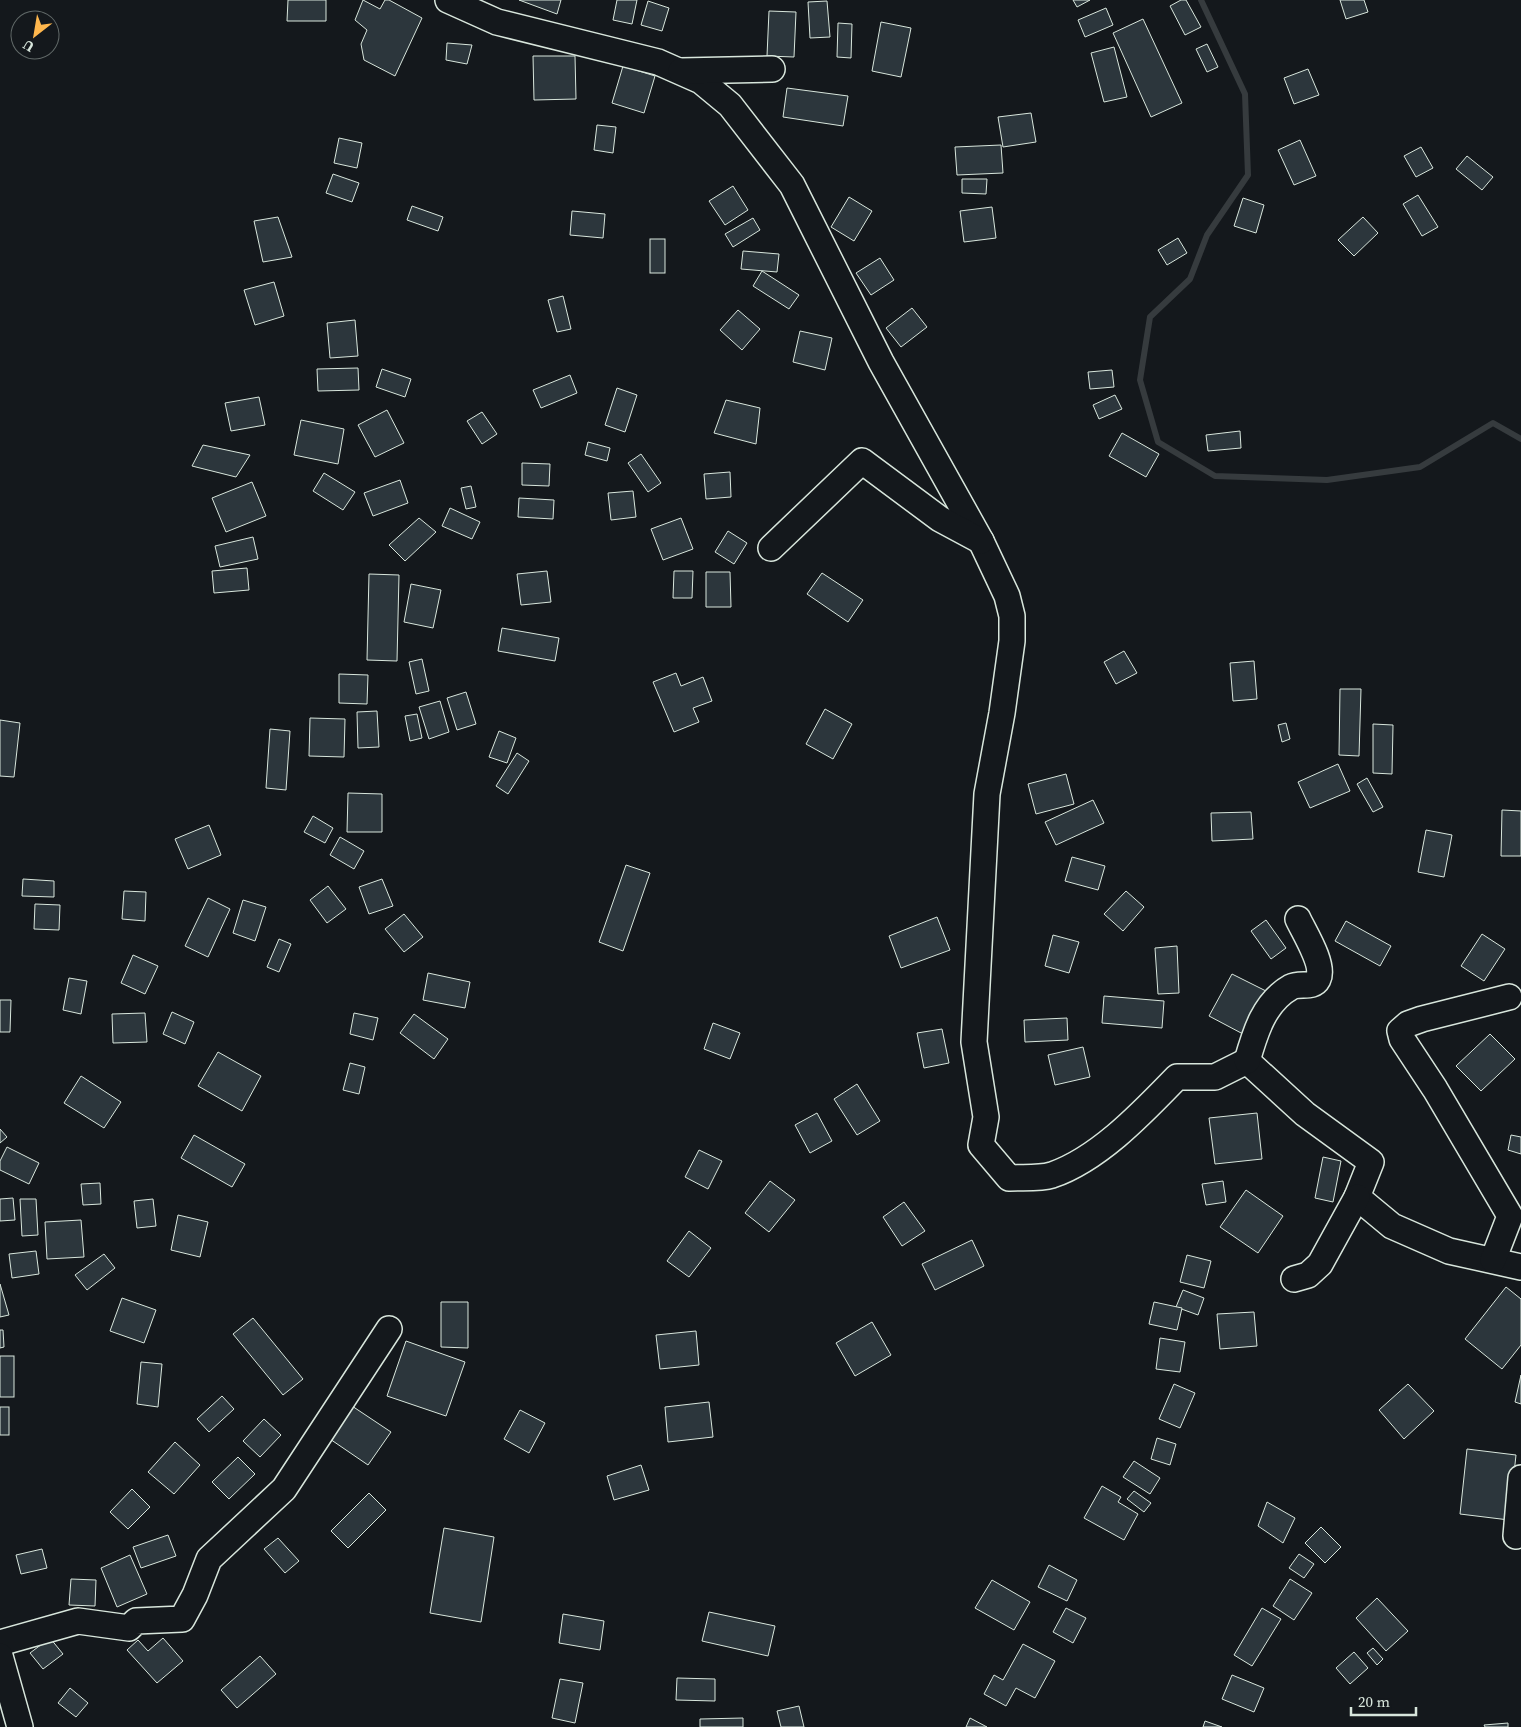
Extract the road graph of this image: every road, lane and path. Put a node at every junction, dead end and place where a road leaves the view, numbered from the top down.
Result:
1 (448, 0) edge
2 (772, 69) dead end
3 (679, 71) junction
4 (981, 541) junction
5 (771, 548) dead end
6 (1298, 919) dead end
7 (1509, 997) dead end
8 (1247, 1061) junction
9 (1357, 1196) junction
10 (1493, 1260) junction
11 (1521, 1267) edge
12 (1294, 1279) dead end
13 (389, 1329) dead end
14 (1521, 1478) edge
15 (1516, 1536) dead end
16 (0, 1643) edge
17 (0, 1656) edge
18 (20, 1727) edge

1 - 3 street
2 - 3 street
3 - 4 street
4 - 5 street
4 - 8 street
6 - 8 street
7 - 10 street
8 - 9 street
9 - 10 street
9 - 12 street
10 - 11 street
13 - 16 street
14 - 15 street
17 - 18 street

